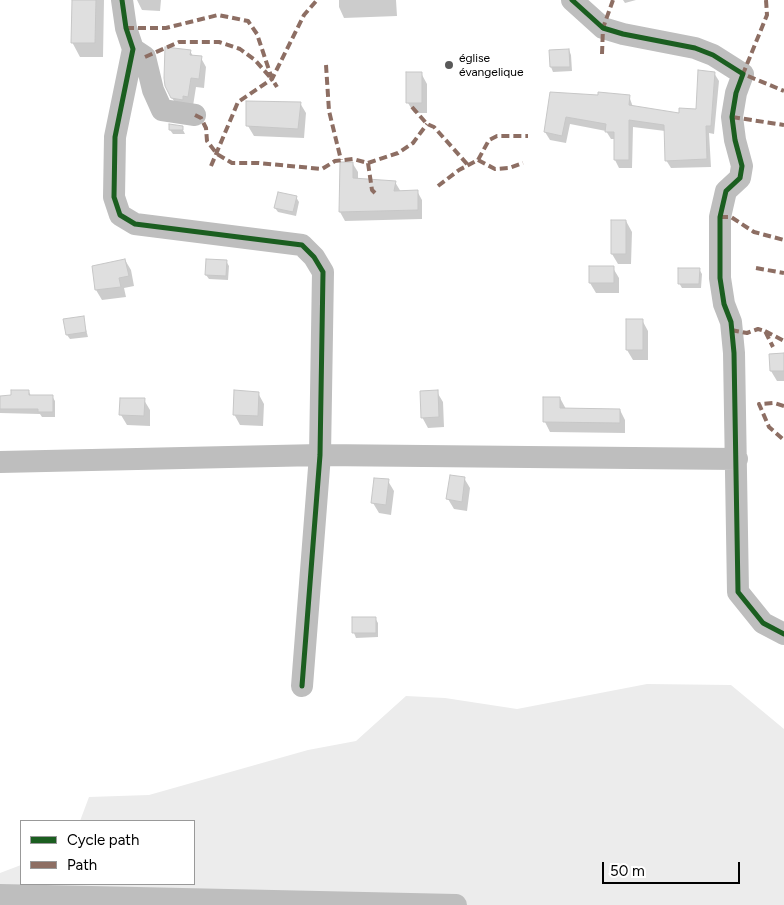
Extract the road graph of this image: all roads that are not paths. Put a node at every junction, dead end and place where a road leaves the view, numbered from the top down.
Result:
1 (122, 0) edge
2 (572, 0) edge
3 (133, 49) junction
4 (195, 115) dead end
5 (320, 455) junction
6 (737, 459) junction
7 (0, 462) edge
8 (784, 634) edge
9 (302, 686) dead end
10 (0, 895) edge
11 (396, 904) edge
12 (456, 905) edge

1 - 3 street
2 - 6 street
3 - 4 street
3 - 5 street
5 - 6 street
5 - 7 street
5 - 9 street
6 - 8 street
10 - 11 street
11 - 12 street

